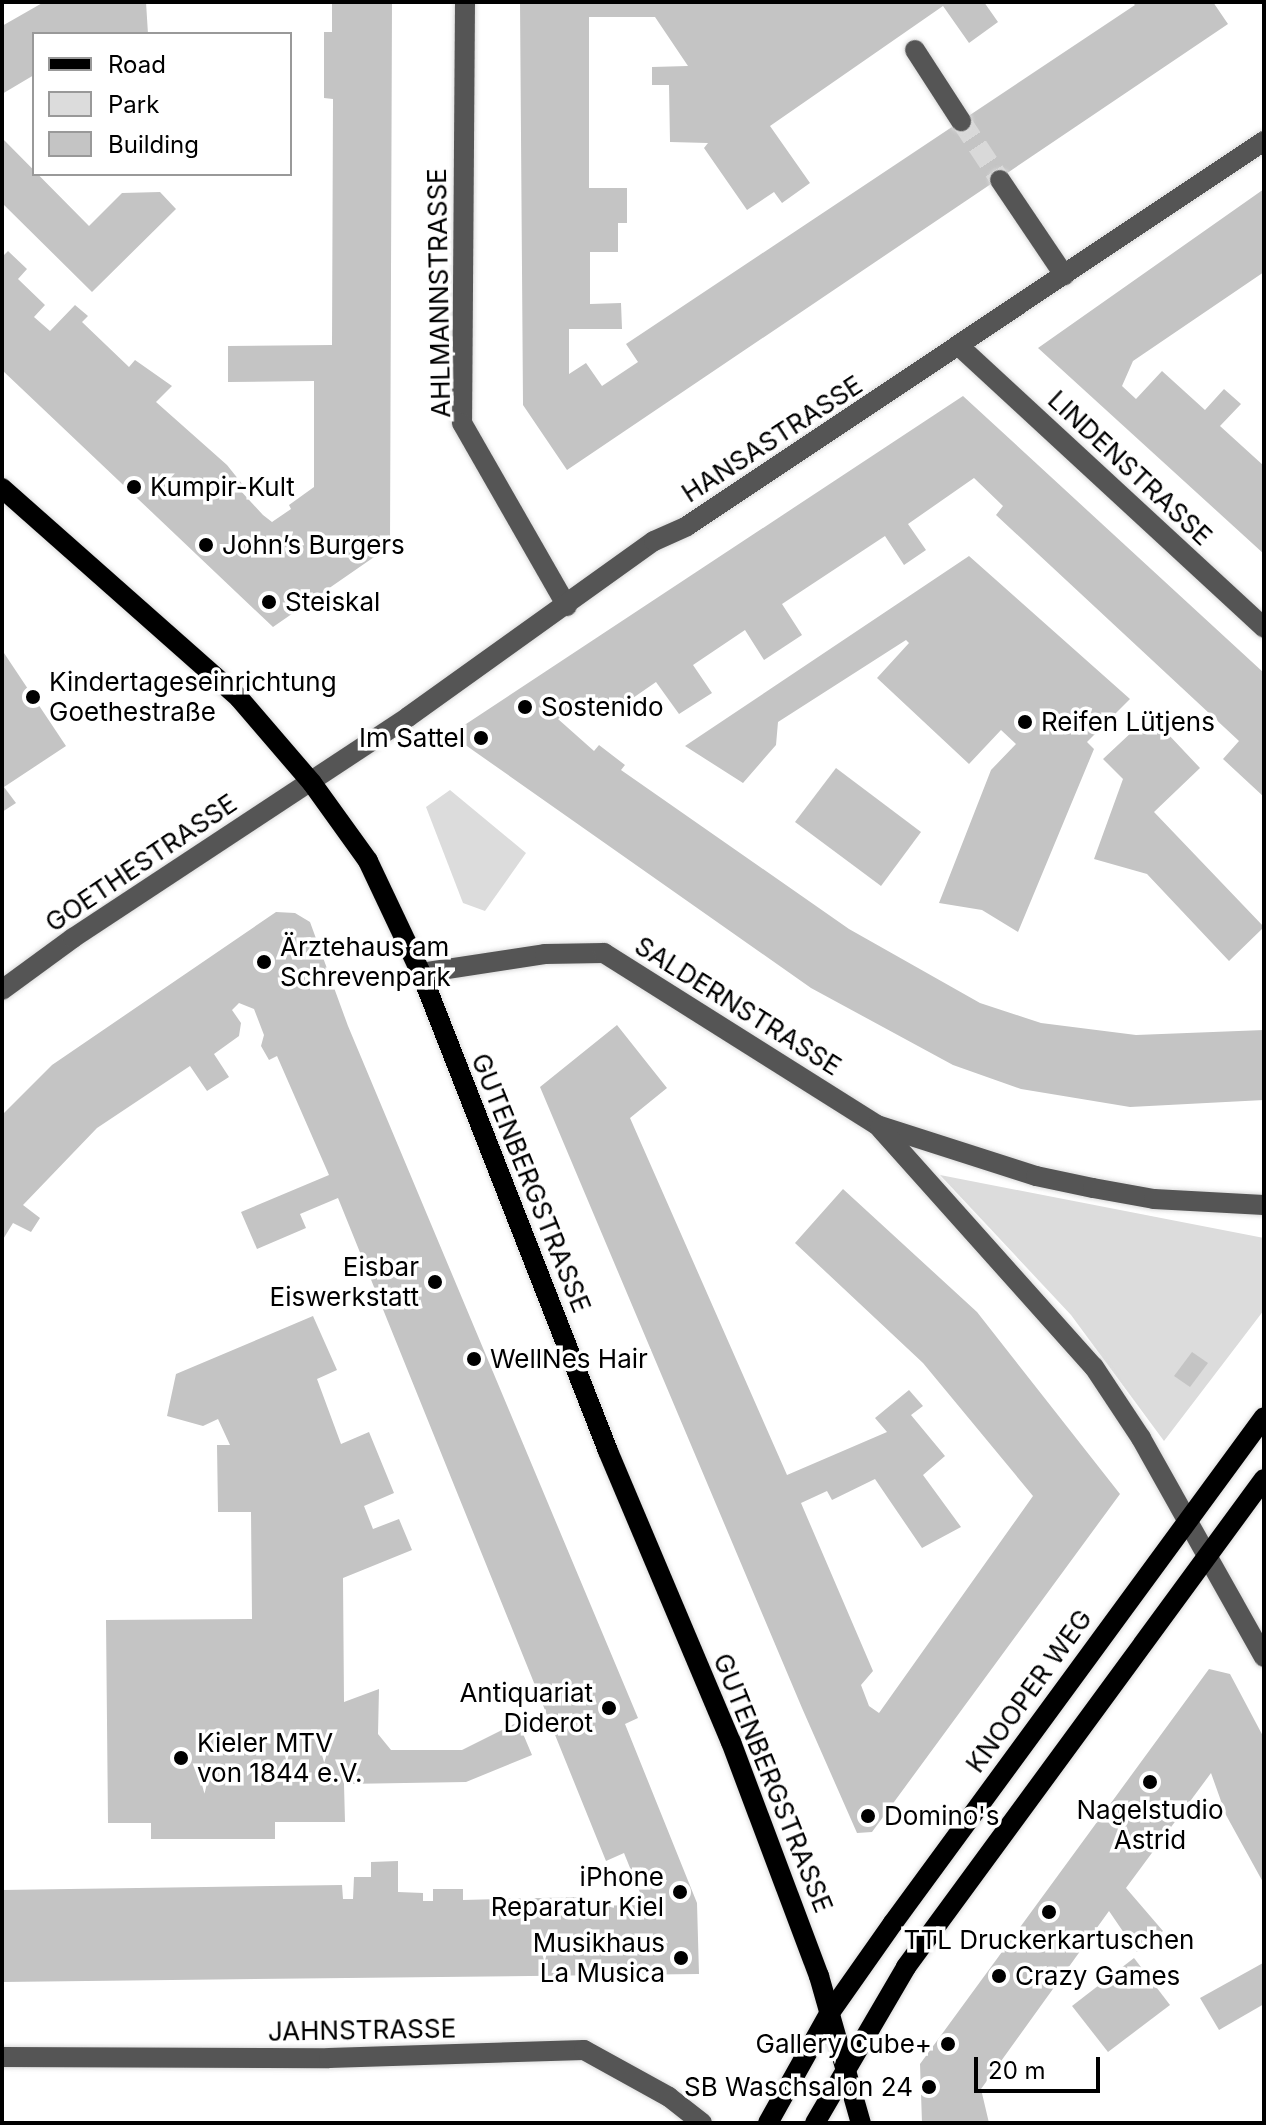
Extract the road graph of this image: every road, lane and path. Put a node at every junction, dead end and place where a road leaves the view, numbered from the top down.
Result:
1 (465, 2) edge
2 (915, 50) dead end
3 (961, 121) tunnel mouth
4 (1264, 141) edge
5 (1000, 180) tunnel mouth
6 (1064, 275) junction
7 (960, 347) junction
8 (2, 488) edge
9 (567, 606) junction
10 (1264, 628) edge
11 (312, 783) junction
12 (421, 973) junction
13 (2, 990) edge
14 (877, 1125) junction
15 (1264, 1205) edge
16 (1264, 1417) edge
17 (1264, 1479) edge
18 (1186, 1521) junction
19 (1205, 1556) junction
20 (1264, 1657) edge
21 (829, 2014) junction
22 (2, 2057) edge
23 (845, 2071) junction
24 (702, 2123) edge
25 (768, 2123) edge
26 (815, 2123) edge
27 (861, 2123) edge

1 - 9 street, AHLMANNSTRASSE
2 - 3 street
4 - 6 street, HANSASTRASSE
5 - 6 street
6 - 7 street, HANSASTRASSE
7 - 9 street, HANSASTRASSE
7 - 10 street, LINDENSTRASSE
8 - 11 main road, GUTENBERGSTRASSE
9 - 11 street, HANSASTRASSE
11 - 12 main road, GUTENBERGSTRASSE
11 - 13 street, GOETHESTRASSE
12 - 14 street, SALDERNSTRASSE
12 - 21 main road, GUTENBERGSTRASSE
14 - 15 street, SALDERNSTRASSE
14 - 18 street, SALDERNSTRASSE
16 - 18 main road, KNOOPER WEG
17 - 19 main road
18 - 19 street, SALDERNSTRASSE
18 - 21 main road, KNOOPER WEG
19 - 20 street, SALDERNSTRASSE
19 - 23 main road
21 - 23 main road, GUTENBERGSTRASSE
21 - 25 main road, KNOOPER WEG
22 - 24 street, JAHNSTRASSE
23 - 26 main road
23 - 27 main road, GUTENBERGSTRASSE

